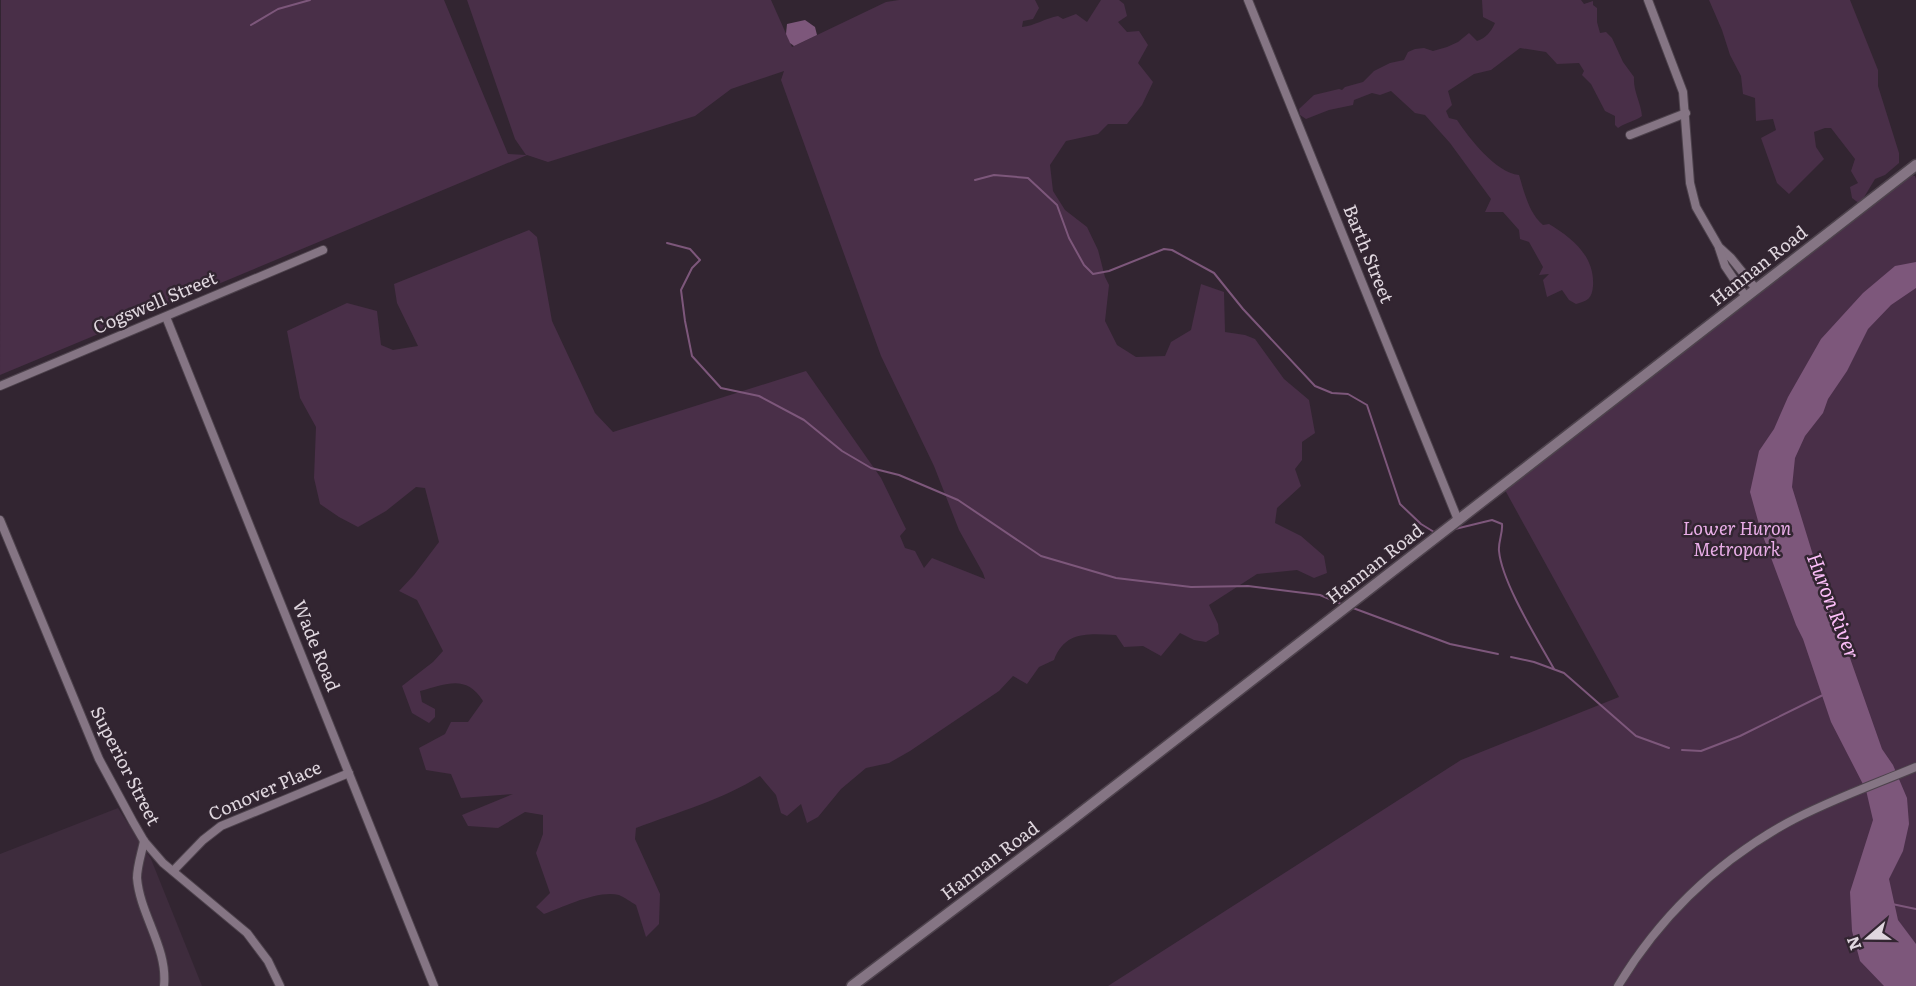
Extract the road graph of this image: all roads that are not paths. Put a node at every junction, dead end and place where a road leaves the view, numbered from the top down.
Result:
1 (1248, 0) edge
2 (1648, 0) edge
3 (1686, 113) junction
4 (1630, 135) dead end
5 (1916, 165) edge
6 (1719, 247) junction
7 (323, 250) dead end
8 (1756, 289) junction
9 (1746, 297) junction
10 (166, 317) junction
11 (0, 386) edge
12 (0, 520) edge
13 (1458, 520) junction
14 (1916, 767) edge
15 (349, 773) junction
16 (144, 841) junction
17 (174, 871) junction
18 (164, 986) edge
19 (280, 986) edge
20 (434, 986) edge
21 (852, 986) edge
22 (1618, 986) edge

1 - 13 street, Barth Street
2 - 3 street
3 - 4 street
3 - 6 street
5 - 8 street, Hannan Road
6 - 8 street
6 - 9 street
7 - 10 street, Cogswell Street
8 - 9 street, Hannan Road
9 - 13 street, Hannan Road
10 - 11 street, Cogswell Street
10 - 15 street, Wade Road
12 - 16 street, Superior Street
13 - 21 street, Hannan Road
14 - 22 street
15 - 17 street, Conover Place
15 - 20 street, Wade Road
16 - 17 street, Superior Street
16 - 18 street
17 - 19 street, Superior Street

